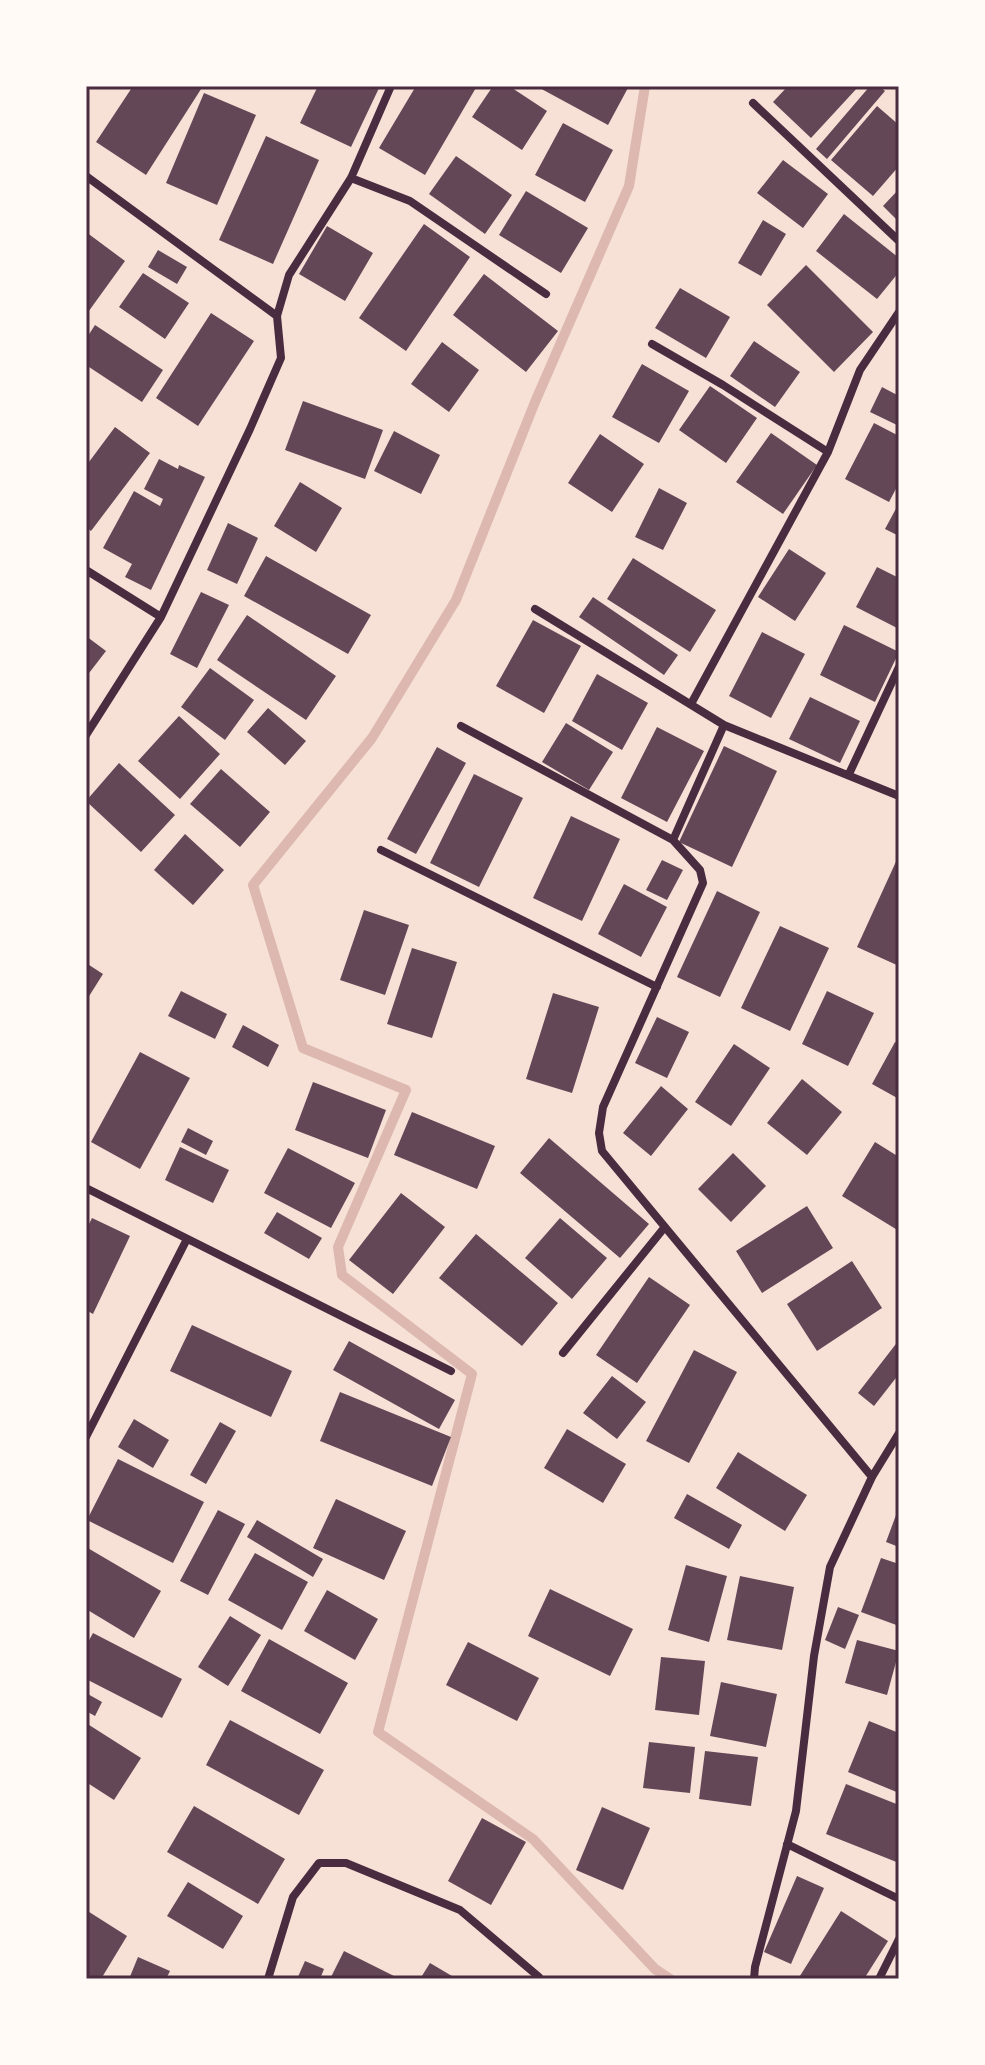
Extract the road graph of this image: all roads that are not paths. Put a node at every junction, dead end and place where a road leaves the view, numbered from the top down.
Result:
1 (391, 86) edge
2 (753, 103) dead end
3 (86, 176) edge
4 (351, 178) junction
5 (899, 241) edge
6 (546, 294) dead end
7 (899, 312) edge
8 (277, 316) junction
9 (652, 344) dead end
10 (828, 452) junction
11 (86, 570) edge
12 (535, 609) dead end
13 (161, 617) junction
14 (899, 667) edge
15 (691, 704) junction
16 (724, 725) junction
17 (461, 726) dead end
18 (86, 735) edge
19 (849, 774) junction
20 (899, 796) edge
21 (673, 840) junction
22 (381, 850) dead end
23 (657, 987) junction
24 (86, 1188) edge
25 (664, 1228) junction
26 (187, 1239) junction
27 (563, 1353) dead end
28 (451, 1371) dead end
29 (899, 1433) edge
30 (86, 1437) edge
31 (872, 1477) junction
32 (787, 1844) junction
33 (899, 1899) edge
34 (899, 1939) edge
35 (539, 1977) dead end
36 (268, 1979) edge
37 (754, 1979) edge
38 (879, 1979) edge

1 - 4 street
2 - 5 street
3 - 8 street
4 - 6 street
4 - 8 street
7 - 10 street
8 - 13 street
9 - 10 street
10 - 15 street
11 - 13 street
12 - 15 street
13 - 18 street
14 - 19 street
15 - 16 street
16 - 19 street
16 - 21 street
17 - 21 street
19 - 20 street
21 - 23 street
22 - 23 street
23 - 25 street
24 - 26 street
25 - 27 street
25 - 31 street
26 - 28 street
26 - 30 street
29 - 31 street
31 - 32 street
32 - 33 street
32 - 37 street
34 - 38 street
35 - 36 street

